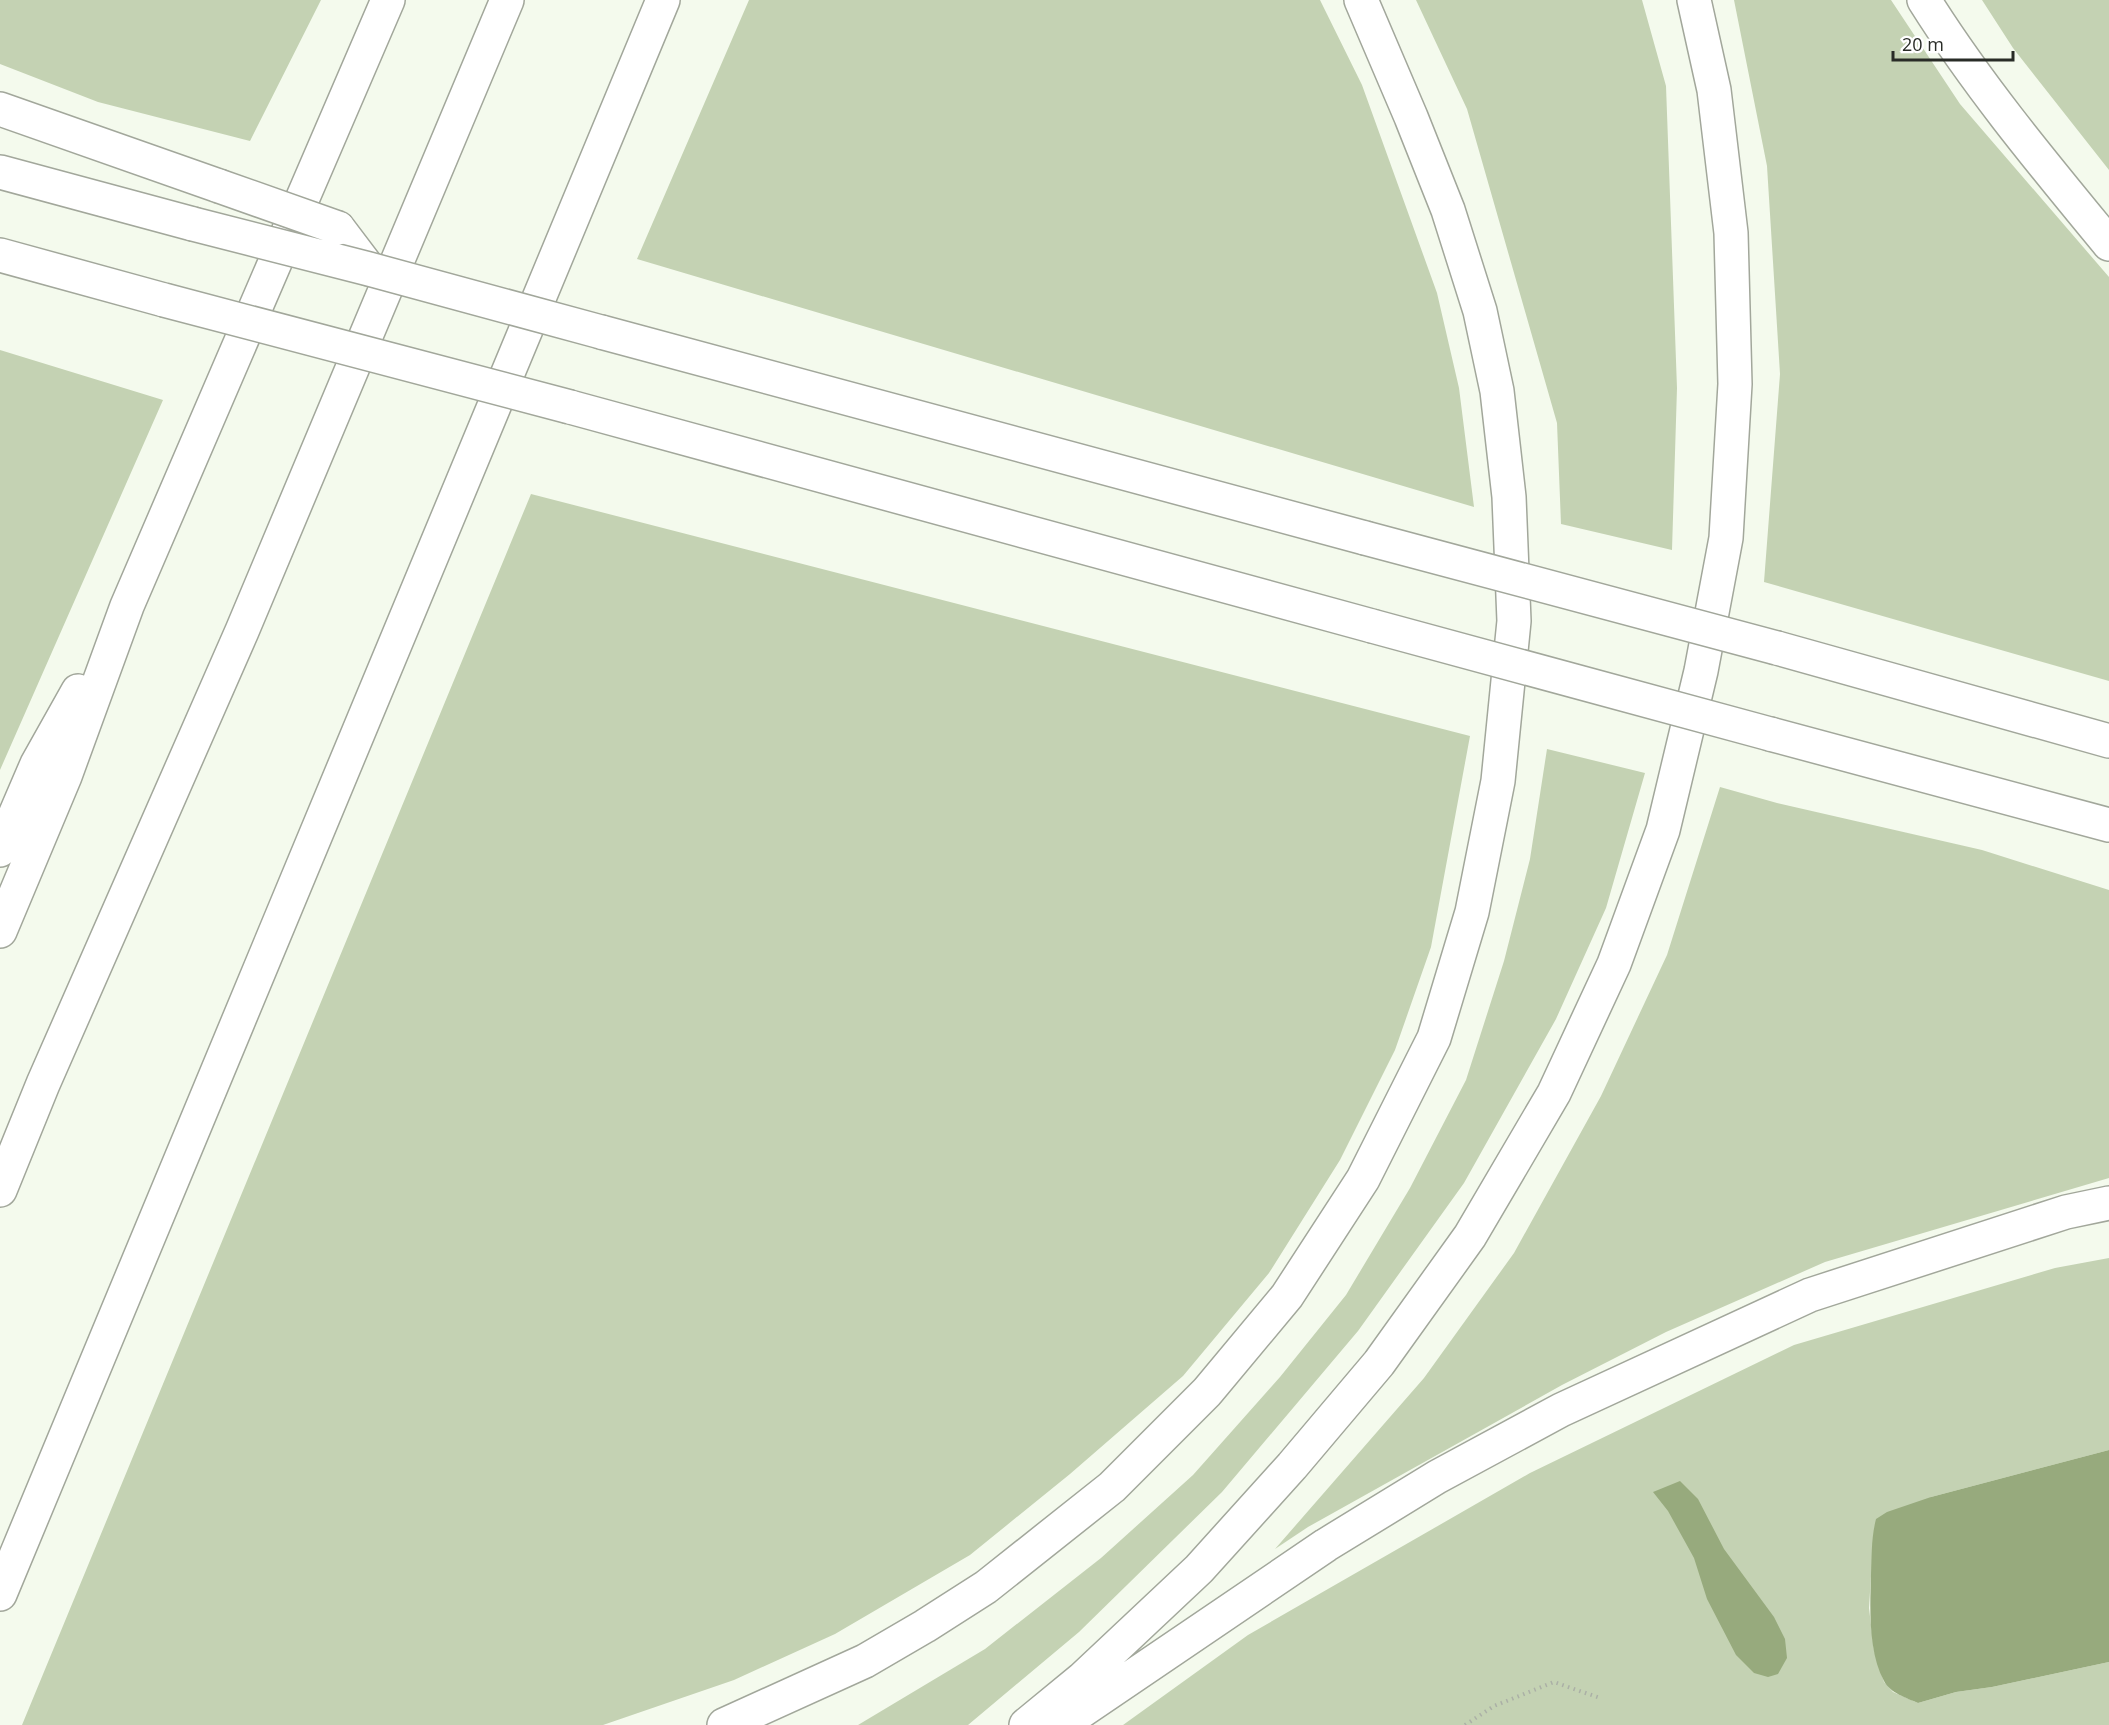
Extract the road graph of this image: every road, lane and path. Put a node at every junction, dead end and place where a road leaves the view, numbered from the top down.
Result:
1 (388, 0) edge
2 (507, 0) edge
3 (663, 0) edge
4 (1361, 0) edge
5 (1694, 0) edge
6 (1924, 0) edge
7 (0, 109) edge
8 (0, 172) edge
9 (2109, 244) edge
10 (0, 255) edge
11 (369, 269) junction
12 (127, 606) junction
13 (2109, 741) edge
14 (2109, 825) edge
15 (0, 850) edge
16 (0, 931) edge
17 (0, 1190) edge
18 (2109, 1203) edge
19 (0, 1594) edge
20 (1600, 1698) dead end
21 (724, 1725) edge
22 (1026, 1725) edge
23 (1061, 1725) edge
24 (1465, 1725) edge

1 - 12 highway
2 - 17 highway
3 - 19 highway
4 - 21 highway
5 - 22 highway
6 - 9 highway
7 - 11 highway, bridge
8 - 11 highway, bridge
10 - 14 highway, bridge
11 - 13 highway, bridge
12 - 15 highway
12 - 16 highway
18 - 23 highway
20 - 24 path

